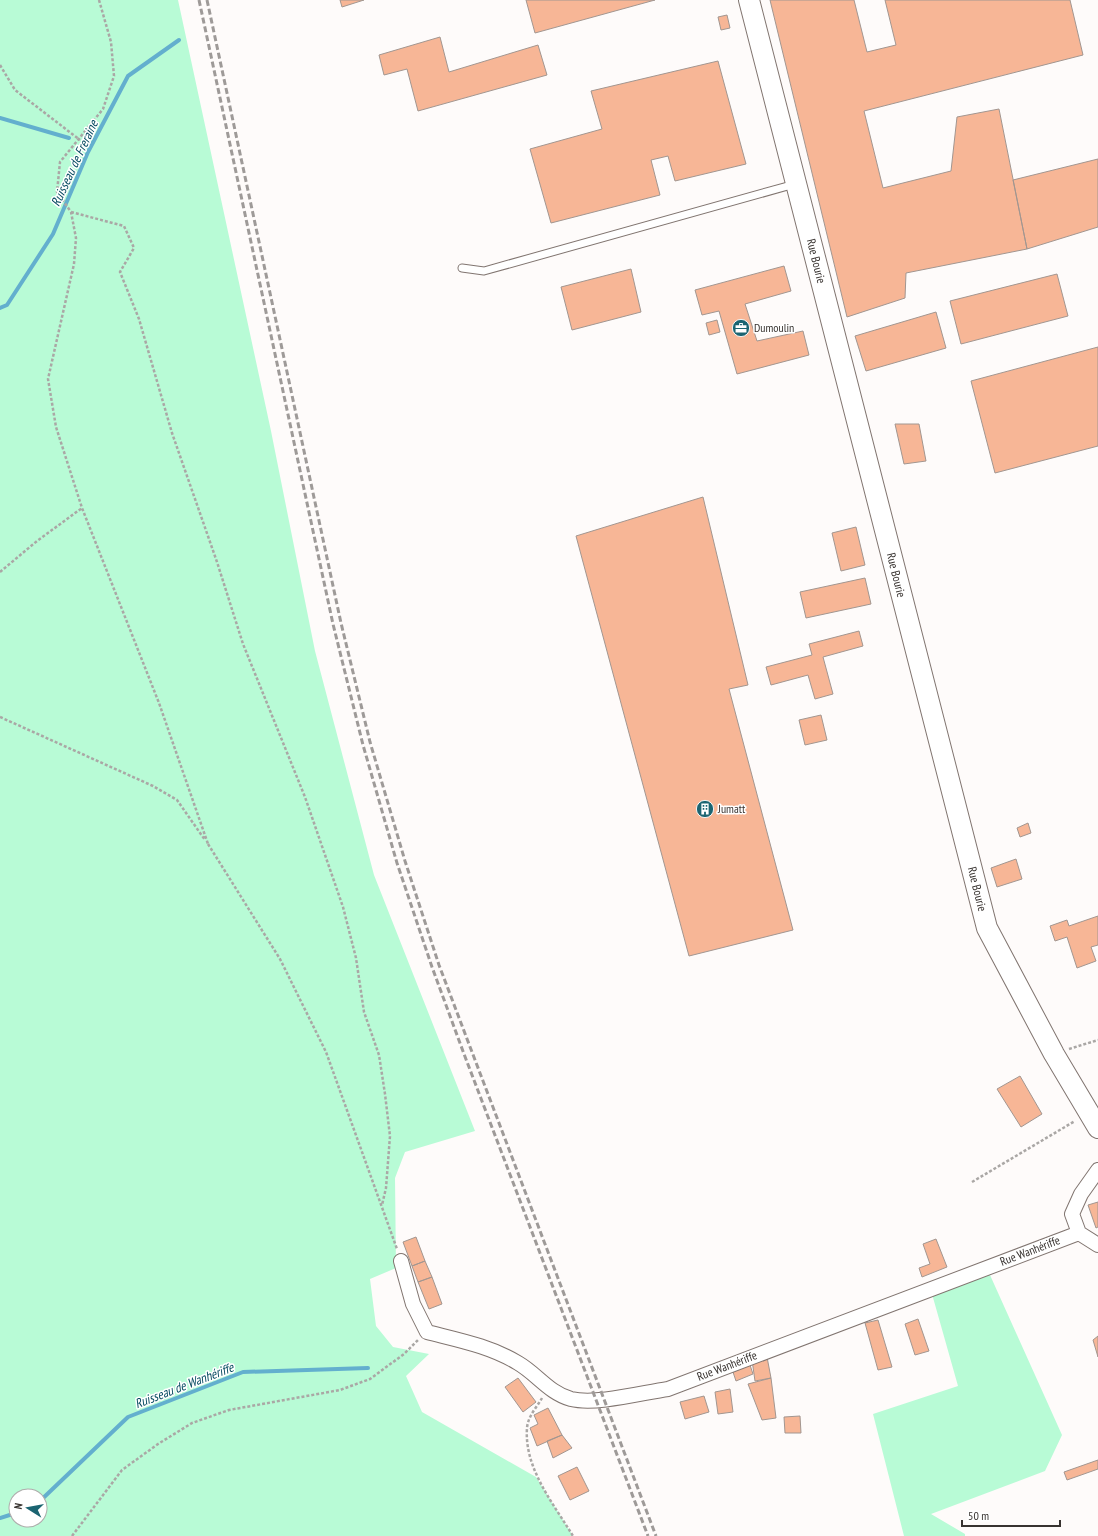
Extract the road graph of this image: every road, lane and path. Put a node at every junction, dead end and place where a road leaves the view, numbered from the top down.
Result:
1 (100, 0) edge
2 (749, 0) edge
3 (0, 65) edge
4 (80, 140) junction
5 (796, 184) junction
6 (71, 212) junction
7 (462, 268) dead end
8 (82, 508) junction
9 (0, 572) edge
10 (0, 717) edge
11 (208, 844) junction
12 (1098, 1040) edge
13 (1054, 1054) junction
14 (1093, 1120) edge
15 (1098, 1170) edge
16 (972, 1182) dead end
17 (382, 1205) junction
18 (1079, 1233) junction
19 (1098, 1245) edge
20 (401, 1261) joint
21 (427, 1332) junction
22 (548, 1388) junction
23 (72, 1536) edge
24 (573, 1536) edge

1 - 4 path
2 - 5 main road, Rue Bourie
3 - 4 path
4 - 6 path
5 - 7 lane
5 - 13 main road, Rue Bourie
6 - 8 path
6 - 17 path
8 - 9 path
8 - 11 path
10 - 11 path
11 - 17 path
12 - 13 path
13 - 14 main road, Rue Bourie
14 - 16 path
15 - 18 street
17 - 20 path
18 - 19 street
18 - 22 street, Rue Wanhériffe
20 - 21 street
21 - 22 street, Rue Wanhériffe
21 - 23 path
22 - 24 path

